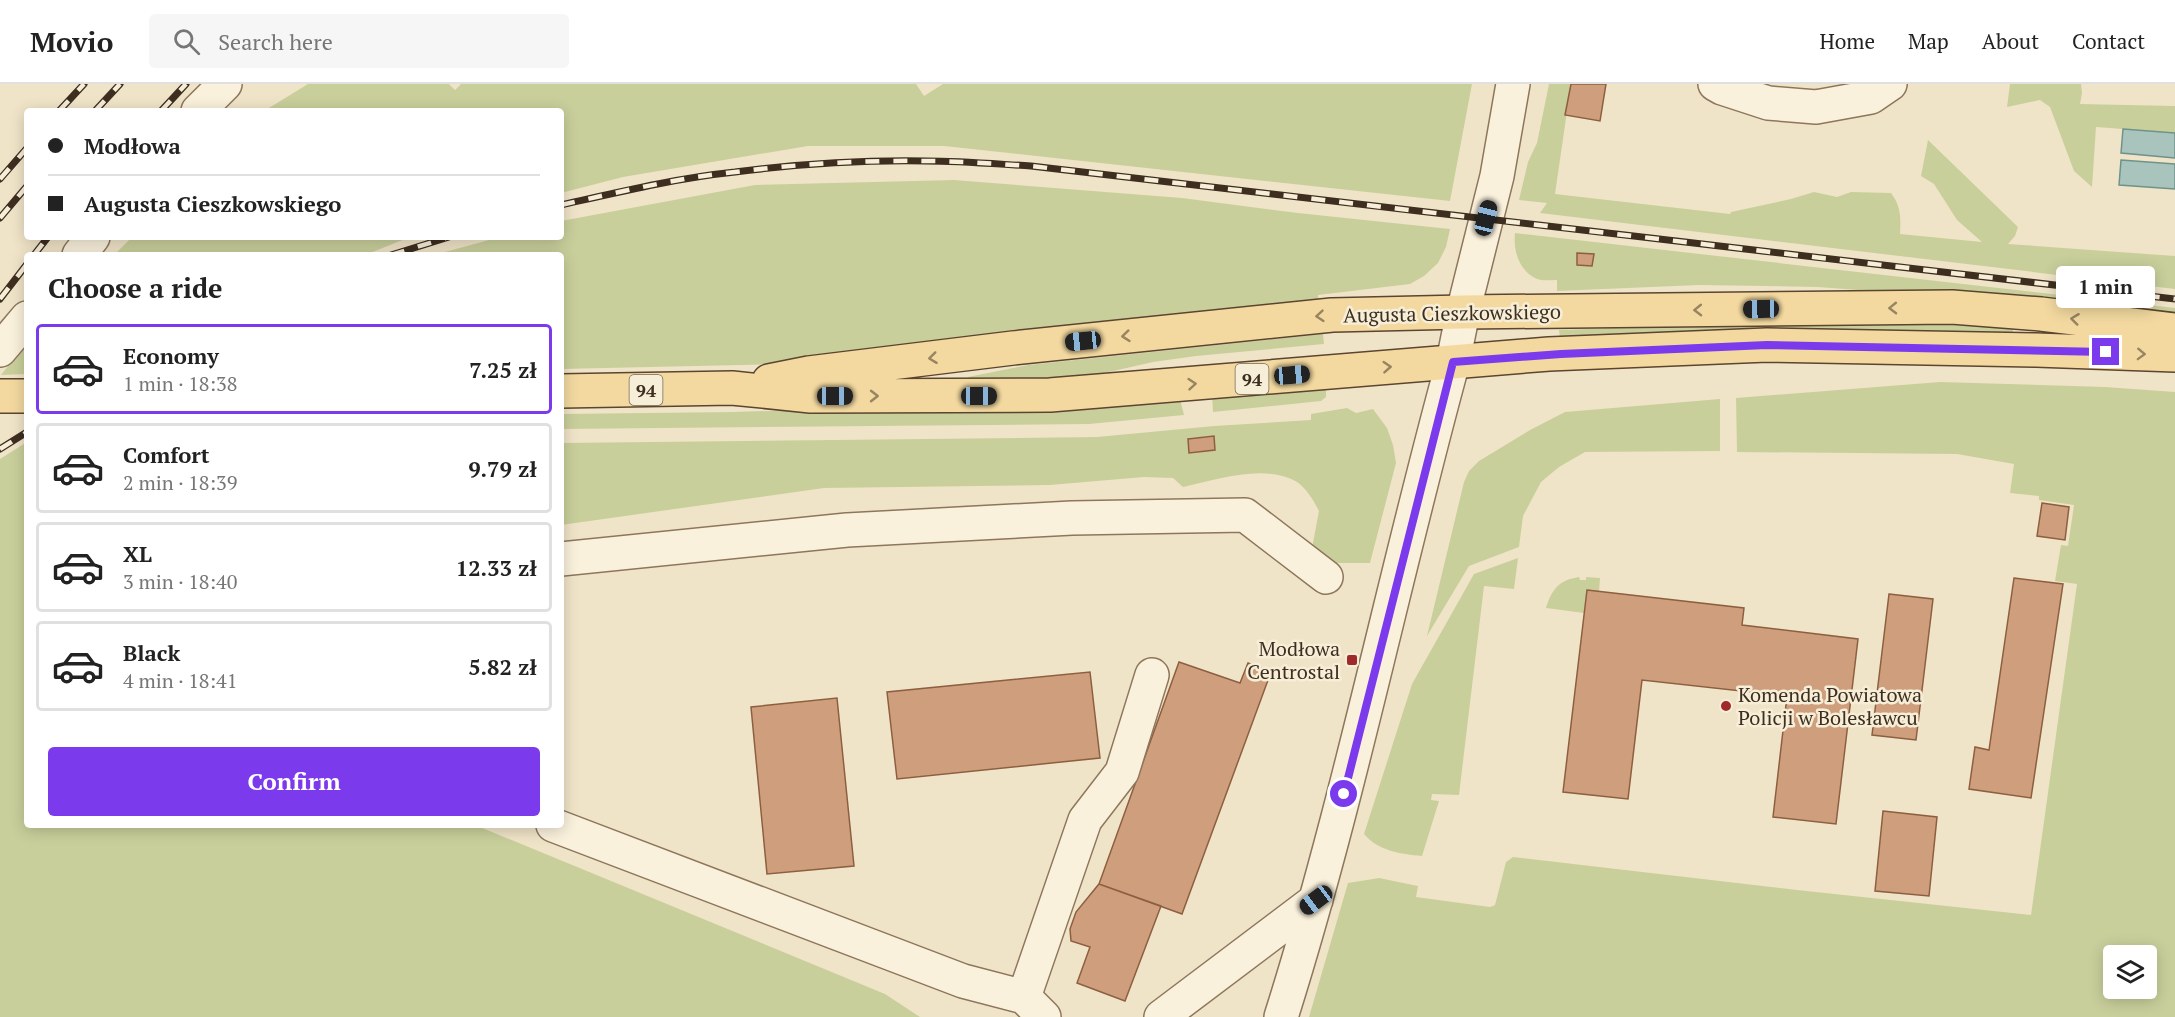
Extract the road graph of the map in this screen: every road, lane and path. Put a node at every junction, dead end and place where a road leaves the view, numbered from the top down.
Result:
1 (225, 84) edge
2 (1513, 84) edge
3 (1715, 84) edge
4 (1890, 84) edge
5 (201, 108) edge
6 (91, 240) edge
7 (81, 252) edge
8 (1463, 312) junction
9 (24, 322) edge
10 (2175, 330) edge
11 (0, 350) edge
12 (2175, 355) edge
13 (1453, 362) junction
14 (732, 388) junction
15 (564, 392) edge
16 (0, 396) edge
17 (24, 396) edge
18 (564, 559) edge
19 (1326, 577) dead end
20 (1152, 675) dead end
21 (561, 828) edge
22 (1316, 900) junction
23 (1034, 1007) edge
24 (1161, 1017) edge
25 (1281, 1017) edge

1 - 5 street
2 - 8 street
3 - 4 street
6 - 7 street
10 -> 8 main road, Augusta Cieszkowskiego / 94
8 - 13 street
8 -> 14 main road, Augusta Cieszkowskiego / 94
9 - 11 street
13 -> 12 main road, Augusta Cieszkowskiego / 94
14 -> 13 main road, Augusta Cieszkowskiego / 94
13 - 22 street
14 - 15 main road, Augusta Cieszkowskiego / 94
16 - 17 main road
18 - 19 street
20 - 23 street
21 - 23 street
22 - 24 street
22 - 25 street

